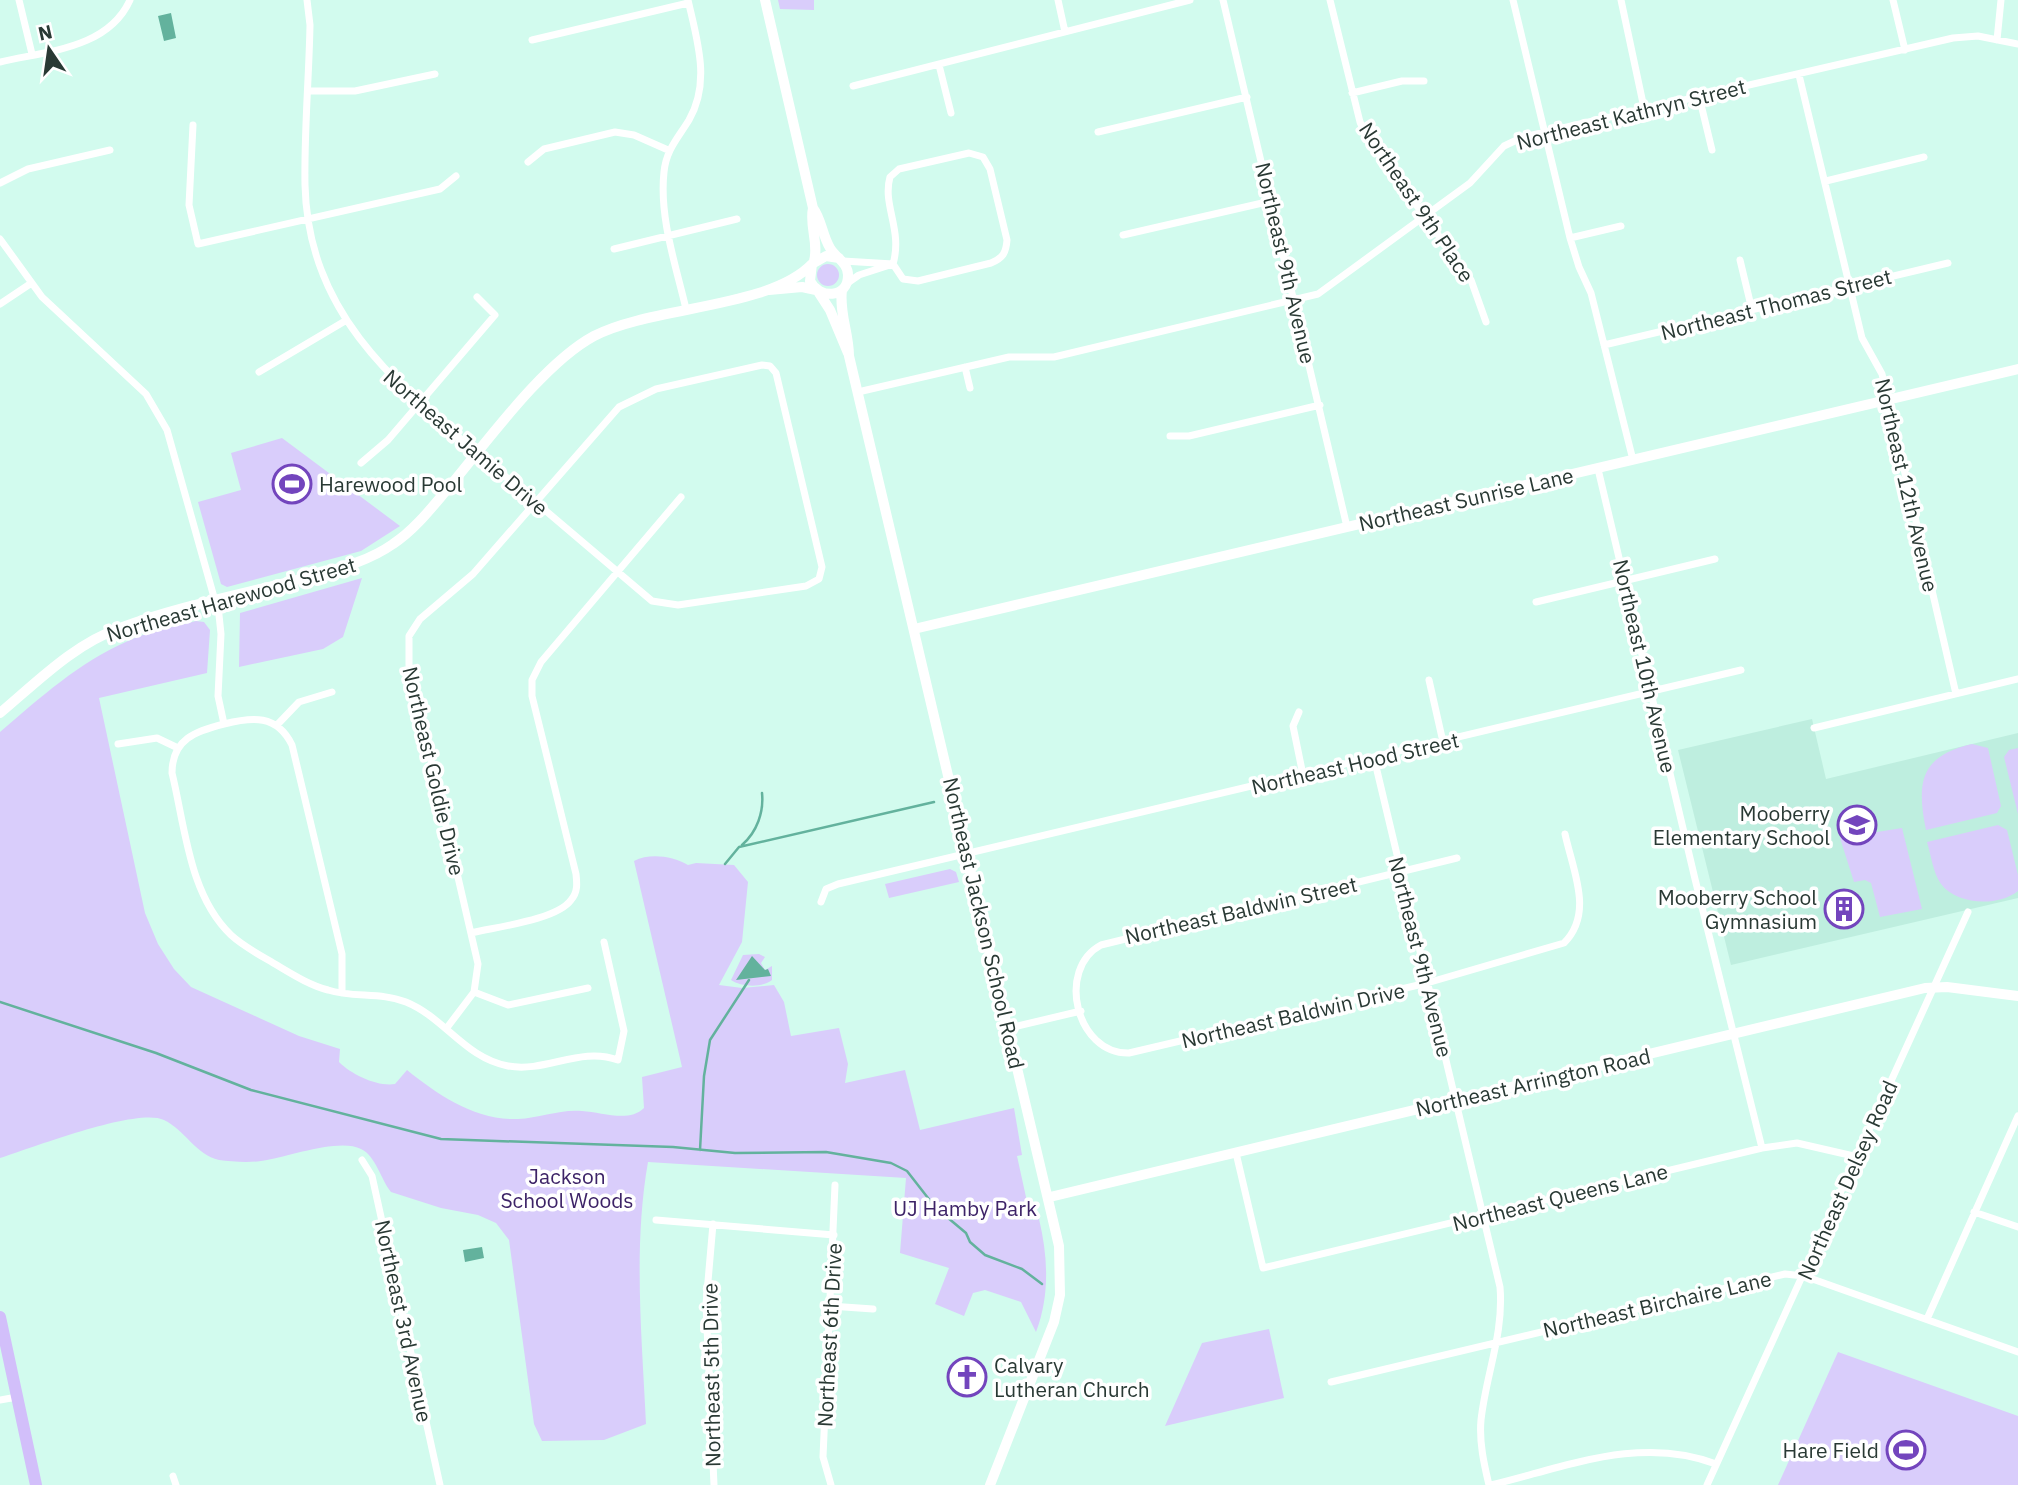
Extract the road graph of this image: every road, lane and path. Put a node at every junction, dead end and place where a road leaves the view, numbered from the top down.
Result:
1 (19, 0) edge
2 (130, 0) edge
3 (307, 0) edge
4 (765, 0) edge
5 (1058, 0) edge
6 (1190, 0) edge
7 (1223, 0) edge
8 (1330, 0) edge
9 (1513, 0) edge
10 (1621, 0) edge
11 (1893, 0) edge
12 (2001, 0) edge
13 (688, 1) edge
14 (1065, 33) junction
15 (532, 40) dead end
16 (1997, 40) junction
17 (2018, 44) edge
18 (1905, 50) junction
19 (32, 54) junction
20 (0, 62) edge
21 (939, 65) junction
22 (435, 74) dead end
23 (1799, 75) junction
24 (1423, 81) dead end
25 (853, 86) dead end
26 (308, 91) junction
27 (1352, 93) junction
28 (1699, 96) junction
29 (1247, 97) junction
30 (1644, 108) junction
31 (951, 113) dead end
32 (193, 125) dead end
33 (1098, 132) dead end
34 (1545, 132) junction
35 (668, 149) junction
36 (110, 150) dead end
37 (1712, 150) dead end
38 (1924, 157) dead end
39 (528, 162) dead end
40 (456, 176) dead end
41 (1826, 181) junction
42 (0, 183) edge
43 (1272, 201) junction
44 (813, 208) junction
45 (1424, 217) junction
46 (737, 219) dead end
47 (308, 220) junction
48 (1621, 226) dead end
49 (669, 234) junction
50 (1123, 235) dead end
51 (1570, 238) junction
52 (0, 239) edge
53 (614, 249) dead end
54 (840, 259) junction
55 (1740, 260) dead end
56 (1948, 262) dead end
57 (813, 263) junction
58 (893, 264) junction
59 (30, 284) junction
60 (1851, 285) junction
61 (844, 287) junction
62 (766, 290) junction
63 (817, 291) junction
64 (477, 297) dead end
65 (1294, 301) junction
66 (0, 304) edge
67 (686, 309) junction
68 (1752, 310) junction
69 (345, 321) junction
70 (1486, 322) dead end
71 (1604, 345) junction
72 (849, 356) junction
73 (965, 367) junction
74 (2018, 369) edge
75 (259, 372) dead end
76 (970, 388) dead end
77 (858, 392) junction
78 (1888, 400) junction
79 (418, 404) junction
80 (1320, 405) junction
81 (1170, 436) dead end
82 (478, 453) junction
83 (1633, 460) junction
84 (361, 463) dead end
85 (1598, 469) junction
86 (681, 497) dead end
87 (535, 502) junction
88 (1347, 527) junction
89 (1715, 559) dead end
90 (616, 572) junction
91 (820, 579) joint
92 (1625, 580) junction
93 (215, 602) junction
94 (1536, 602) dead end
95 (914, 629) junction
96 (1741, 670) dead end
97 (1429, 680) dead end
98 (2018, 680) edge
99 (332, 692) dead end
100 (1651, 693) junction
101 (1956, 694) junction
102 (1299, 712) dead end
103 (0, 713) edge
104 (224, 724) junction
105 (277, 725) junction
106 (1814, 728) dead end
107 (1443, 742) junction
108 (118, 744) dead end
109 (178, 748) junction
110 (1374, 758) junction
111 (1303, 775) junction
112 (1564, 834) dead end
113 (967, 854) junction
114 (1457, 858) dead end
115 (1401, 873) junction
116 (821, 902) dead end
117 (1968, 912) dead end
118 (471, 933) junction
119 (604, 942) dead end
120 (1427, 983) junction
121 (1935, 986) junction
122 (587, 988) dead end
123 (474, 992) junction
124 (342, 993) junction
125 (2018, 996) edge
126 (1081, 1012) junction
127 (1009, 1028) junction
128 (446, 1029) junction
129 (1735, 1033) junction
130 (1456, 1100) junction
131 (2018, 1116) edge
132 (1762, 1147) junction
133 (1236, 1153) junction
134 (1857, 1157) junction
135 (362, 1160) dead end
136 (835, 1185) dead end
137 (1050, 1197) junction
138 (1974, 1212) junction
139 (1483, 1216) junction
140 (656, 1220) dead end
141 (713, 1224) junction
142 (2018, 1227) edge
143 (834, 1235) junction
144 (1804, 1276) junction
145 (830, 1306) junction
146 (873, 1308) dead end
147 (0, 1317) edge
148 (1927, 1319) junction
149 (1498, 1342) junction
150 (2018, 1352) edge
151 (1331, 1382) dead end
152 (17, 1397) junction
153 (0, 1400) edge
154 (1716, 1464) junction
155 (173, 1476) dead end
156 (36, 1485) edge
157 (176, 1485) edge
158 (440, 1485) edge
159 (714, 1485) edge
160 (831, 1485) edge
161 (990, 1485) edge
162 (1490, 1485) edge
163 (1707, 1485) edge

1 - 19 street
2 - 19 street
3 - 26 street, Northeast Jamie Drive
4 - 44 street
5 - 14 street
6 - 14 street
7 - 29 street, Northeast 9th Avenue
8 - 27 street, Northeast 9th Place
9 - 34 street
10 - 30 street
11 - 18 street
12 - 16 street
13 - 15 street
13 - 35 street
14 - 21 street
16 - 17 street, Northeast Kathryn Street
16 - 18 street, Northeast Kathryn Street
18 - 23 street, Northeast Kathryn Street
19 - 20 street
21 - 25 street
21 - 31 street
22 - 26 street
23 - 28 street, Northeast Kathryn Street
23 - 41 street, Northeast 12th Avenue
24 - 27 street
26 - 47 street, Northeast Jamie Drive
27 - 45 street, Northeast 9th Place
28 - 30 street, Northeast Kathryn Street
28 - 37 street
29 - 33 street
29 - 43 street, Northeast 9th Avenue
30 - 34 street, Northeast Kathryn Street
32 - 47 street
34 - 45 street, Northeast Kathryn Street
34 - 51 street
35 - 39 street
35 - 49 street
36 - 42 street
38 - 41 street
40 - 47 street
41 - 60 street, Northeast 12th Avenue
43 - 50 street
43 - 65 street, Northeast 9th Avenue
44 - 54 street
44 - 57 street
45 - 65 street, Northeast Kathryn Street
45 - 70 street, Northeast 9th Place
46 - 49 street
47 - 69 street, Northeast Jamie Drive
48 - 51 street
49 - 53 street
49 - 67 street
51 - 71 street
52 - 59 street
54 - 57 street
54 - 58 street
54 - 61 street
55 - 68 street
56 - 60 street, Northeast Thomas Street
57 - 62 street, Northeast Harewood Street
57 - 63 street
58 - 58 street
58 - 61 street
59 - 66 street
59 - 93 street
60 - 68 street, Northeast Thomas Street
60 - 78 street, Northeast 12th Avenue
61 - 63 street
61 - 72 street, Northeast Jackson School Road
62 - 63 street, Northeast Harewood Street
62 - 67 street, Northeast Harewood Street
63 - 72 street, Northeast Jackson School Road
64 - 79 street
65 - 73 street, Northeast Kathryn Street
65 - 80 street, Northeast 9th Avenue
67 - 82 street, Northeast Harewood Street
68 - 71 street, Northeast Thomas Street
69 - 75 street
69 - 79 street, Northeast Jamie Drive
71 - 83 street
72 - 77 street, Northeast Jackson School Road
73 - 76 street
73 - 77 street, Northeast Kathryn Street
74 - 78 street, Northeast Sunrise Lane
77 - 95 street, Northeast Jackson School Road
78 - 83 street, Northeast Sunrise Lane
78 - 101 street, Northeast 12th Avenue
79 - 82 street, Northeast Jamie Drive
79 - 84 street
80 - 81 street
80 - 88 street, Northeast 9th Avenue
82 - 87 street, Northeast Jamie Drive
82 - 93 street, Northeast Harewood Street
83 - 85 street, Northeast Sunrise Lane
85 - 88 street, Northeast Sunrise Lane
85 - 92 street, Northeast 10th Avenue
86 - 90 street
87 - 90 street, Northeast Jamie Drive
87 - 91 street, Northeast Goldie Drive
87 - 118 street, Northeast Goldie Drive
88 - 95 street, Northeast Sunrise Lane
89 - 92 street
90 - 91 street, Northeast Jamie Drive
90 - 118 street
92 - 94 street
92 - 100 street, Northeast 10th Avenue
93 - 103 street, Northeast Harewood Street
93 - 104 street
95 - 113 street, Northeast Jackson School Road
96 - 100 street, Northeast Hood Street
97 - 107 street
98 - 101 street
99 - 105 street
100 - 107 street, Northeast Hood Street
100 - 129 street, Northeast 10th Avenue
101 - 106 street
102 - 111 street
104 - 105 street
104 - 109 street
105 - 124 street
107 - 110 street, Northeast Hood Street
108 - 109 street
109 - 124 street
110 - 111 street, Northeast Hood Street
110 - 115 street, Northeast 9th Avenue
111 - 113 street, Northeast Hood Street
112 - 120 street, Northeast Baldwin Drive
113 - 116 street, Northeast Hood Street
113 - 127 street, Northeast Jackson School Road
114 - 115 street, Northeast Baldwin Street
115 - 120 street, Northeast 9th Avenue
115 - 126 street, Northeast Baldwin Street
117 - 121 street, Northeast Delsey Road
118 - 123 street, Northeast Goldie Drive
119 - 128 street
120 - 126 street, Northeast Baldwin Drive
120 - 130 street, Northeast 9th Avenue
121 - 125 street, Northeast Arrington Road
121 - 129 street, Northeast Arrington Road
121 - 134 street, Northeast Delsey Road
122 - 123 street
123 - 128 street
124 - 128 street
126 - 127 street
127 - 137 street, Northeast Jackson School Road
129 - 130 street, Northeast Arrington Road
129 - 132 street, Northeast 10th Avenue
130 - 133 street, Northeast Arrington Road
130 - 139 street, Northeast 9th Avenue
131 - 138 street
132 - 134 street, Northeast Queens Lane
132 - 139 street, Northeast Queens Lane
133 - 137 street, Northeast Arrington Road
133 - 139 street, Northeast Queens Lane
134 - 144 street, Northeast Delsey Road
135 - 158 street, Northeast 3rd Avenue
136 - 143 street, Northeast 6th Drive
137 - 161 street, Northeast Jackson School Road
138 - 142 street
138 - 148 street
139 - 149 street, Northeast 9th Avenue
140 - 141 street
141 - 143 street
141 - 159 street, Northeast 5th Drive
143 - 145 street, Northeast 6th Drive
144 - 148 street, Northeast Birchaire Lane
144 - 149 street, Northeast Birchaire Lane
144 - 154 street, Northeast Delsey Road
145 - 146 street
145 - 160 street, Northeast 6th Drive
147 - 152 main road
148 - 150 street, Northeast Birchaire Lane
149 - 151 street, Northeast Birchaire Lane
149 - 162 street, Northeast 9th Avenue
152 - 153 street
152 - 156 main road
154 - 162 street
154 - 163 street, Northeast Delsey Road
155 - 157 street

